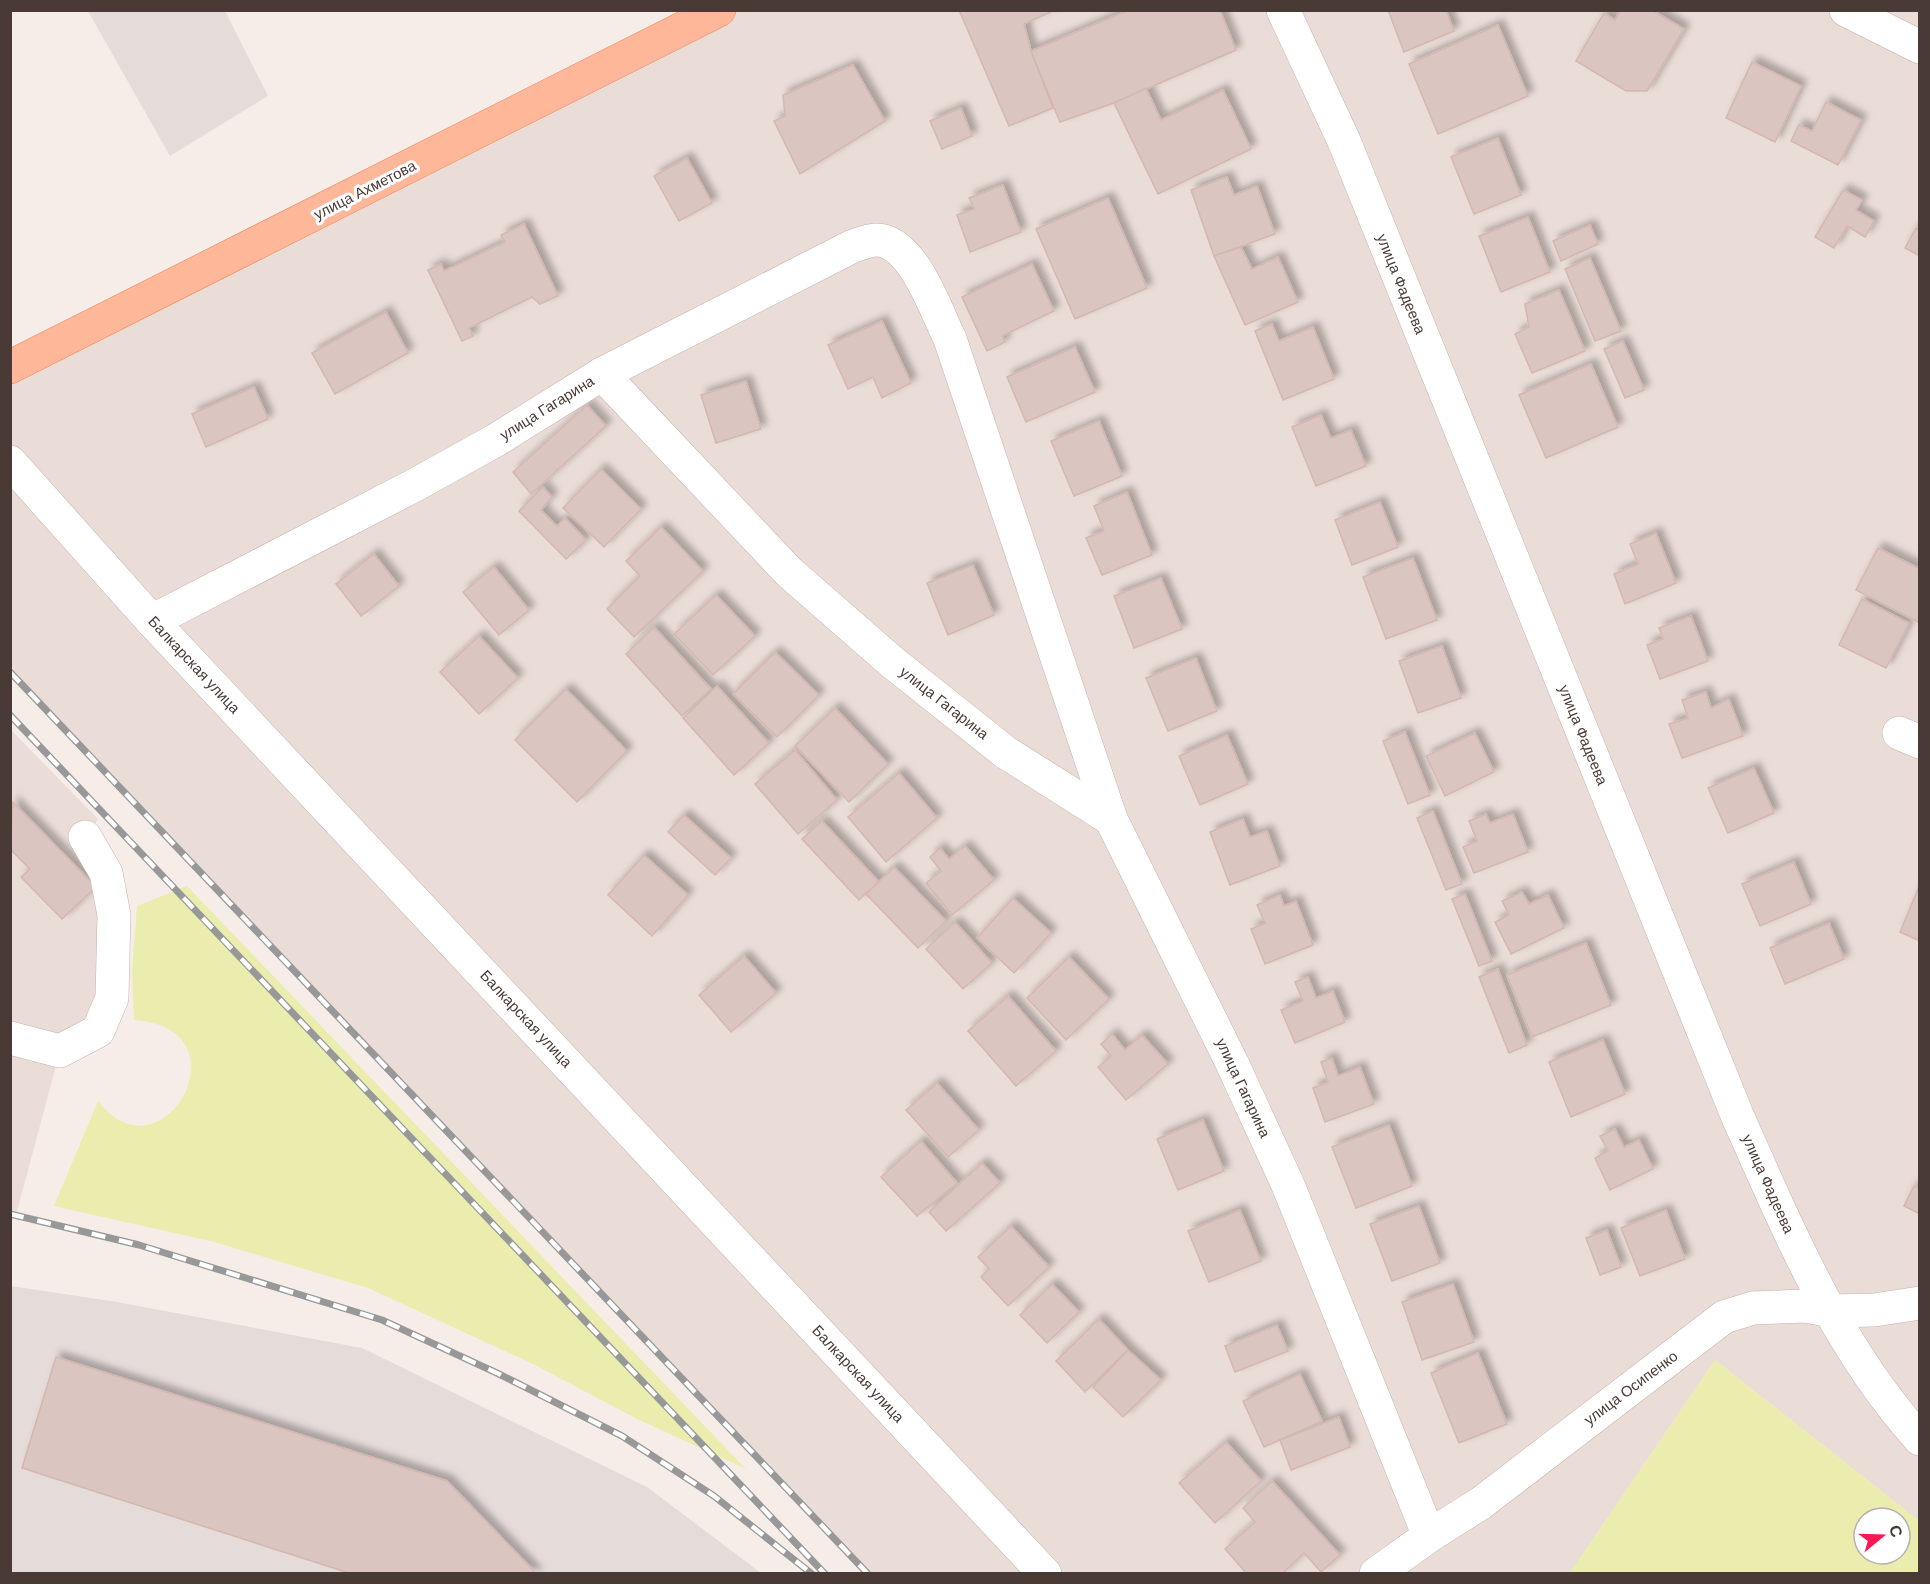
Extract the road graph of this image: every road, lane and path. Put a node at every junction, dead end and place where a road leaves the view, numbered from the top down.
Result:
1 (719, 10) edge
2 (1283, 10) edge
3 (1846, 10) edge
4 (1920, 47) edge
5 (10, 367) edge
6 (602, 374) junction
7 (10, 462) edge
8 (152, 621) junction
9 (1111, 819) junction
10 (85, 837) dead end
11 (10, 1038) edge
12 (1920, 1303) edge
13 (1832, 1311) junction
14 (1920, 1439) edge
15 (1429, 1536) junction
16 (1045, 1574) edge
17 (1376, 1574) edge

1 - 5 main road, улица Ахметова
2 - 13 street, улица Фадеева
3 - 4 street
6 - 8 street, улица Гагарина
6 - 9 street, улица Гагарина
6 - 9 street
7 - 8 street, Балкарская улица
8 - 16 street, Балкарская улица
9 - 15 street, улица Гагарина
10 - 11 street
12 - 13 street, улица Осипенко
13 - 14 street, улица Фадеева
13 - 15 street, улица Осипенко
15 - 17 street, улица Осипенко

